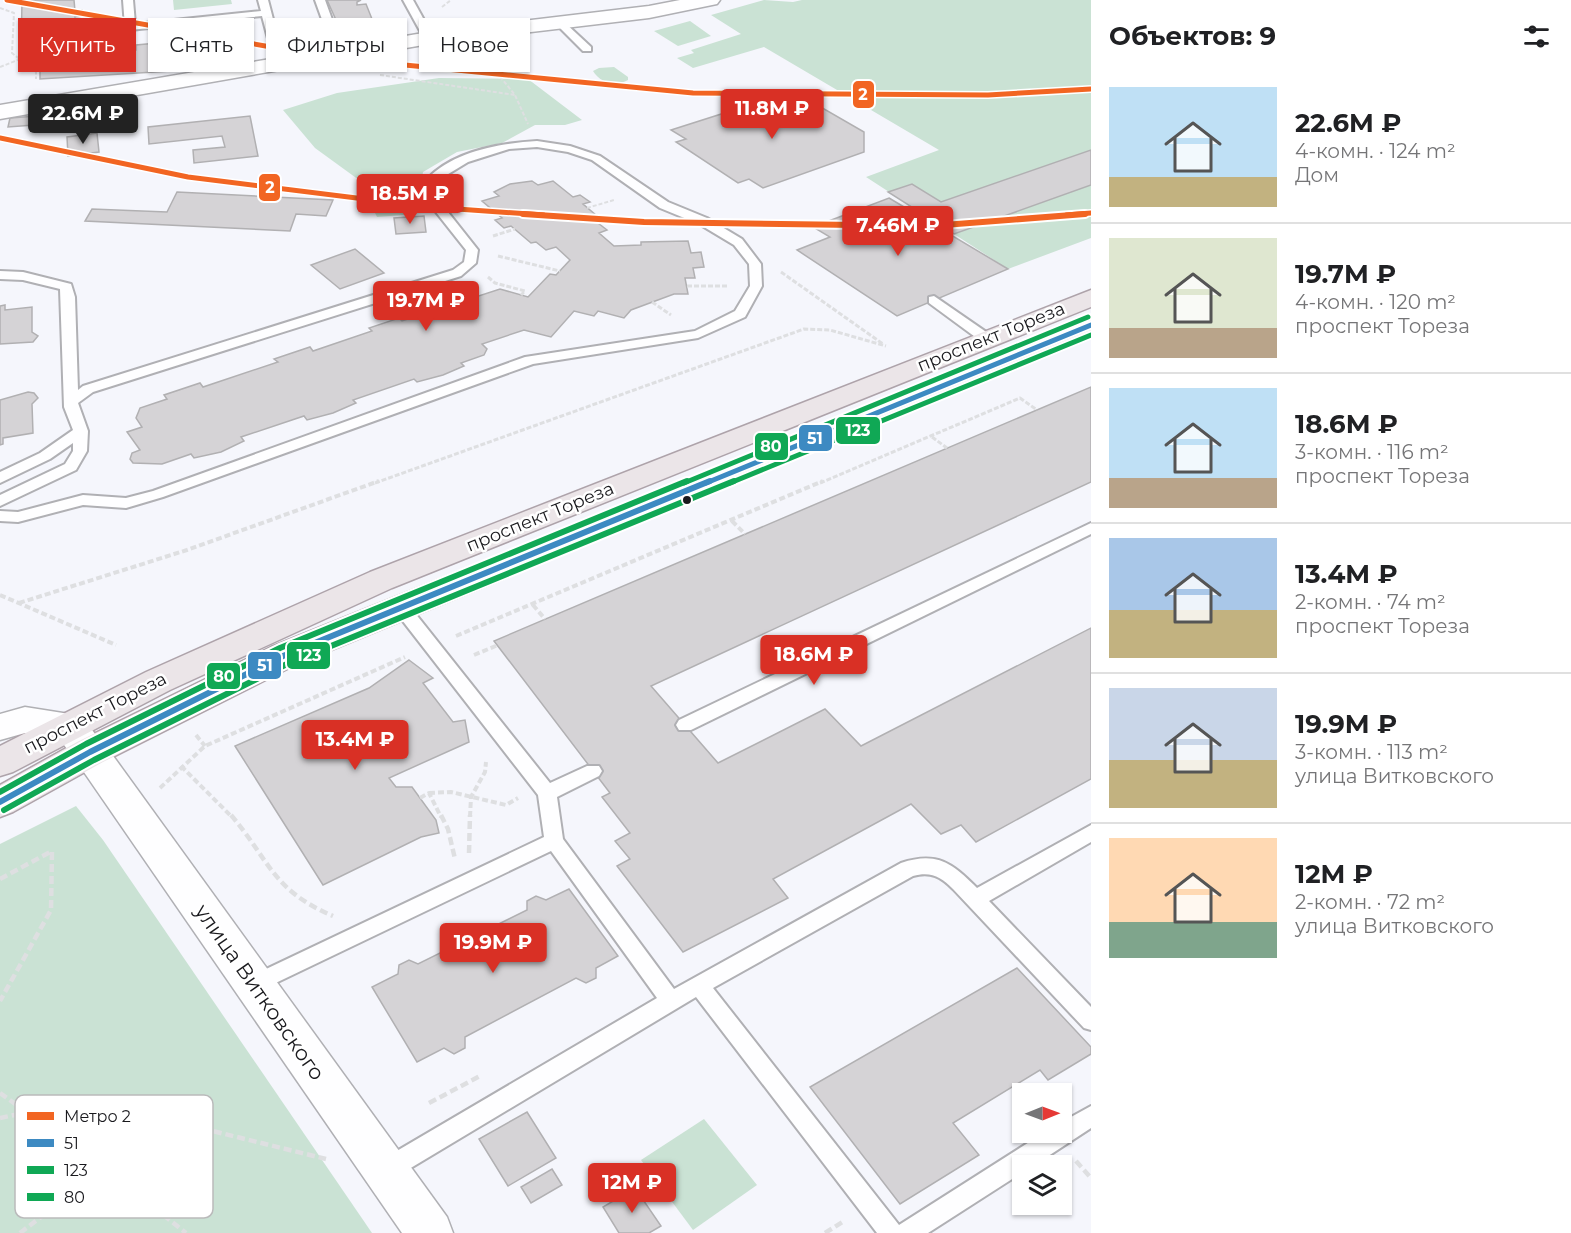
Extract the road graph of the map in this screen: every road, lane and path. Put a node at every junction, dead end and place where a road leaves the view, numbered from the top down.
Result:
1 (128, 0) edge
2 (262, 0) edge
3 (320, 0) edge
4 (408, 0) edge
5 (451, 0) edge
6 (710, 0) edge
7 (442, 7) dead end
8 (0, 8) edge
9 (267, 13) junction
10 (129, 18) edge
11 (268, 18) edge
12 (326, 18) edge
13 (419, 20) edge
14 (560, 23) junction
15 (136, 26) edge
16 (530, 27) edge
17 (12, 45) dead end
18 (587, 49) dead end
19 (18, 60) edge
20 (0, 67) edge
21 (266, 67) edge
22 (496, 72) edge
23 (370, 74) dead end
24 (110, 95) junction
25 (0, 112) edge
26 (126, 129) dead end
27 (621, 198) dead end
28 (587, 208) dead end
29 (515, 229) dead end
30 (482, 239) dead end
31 (497, 256) dead end
32 (755, 264) junction
33 (560, 271) dead end
34 (0, 275) edge
35 (495, 283) dead end
36 (687, 286) dead end
37 (756, 286) junction
38 (521, 295) dead end
39 (1091, 298) edge
40 (934, 300) dead end
41 (1091, 325) edge
42 (987, 339) junction
43 (72, 401) junction
44 (1037, 410) dead end
45 (81, 431) junction
46 (931, 436) junction
47 (947, 448) dead end
48 (0, 478) edge
49 (0, 501) edge
50 (0, 516) edge
51 (732, 521) junction
52 (1091, 528) edge
53 (745, 534) dead end
54 (0, 595) edge
55 (19, 603) junction
56 (533, 605) junction
57 (401, 607) junction
58 (545, 619) dead end
59 (116, 645) dead end
60 (498, 645) dead end
61 (432, 646) junction
62 (464, 660) dead end
63 (493, 725) junction
64 (686, 725) dead end
65 (0, 727) edge
66 (79, 738) junction
67 (0, 762) edge
68 (181, 766) junction
69 (593, 771) dead end
70 (159, 788) dead end
71 (544, 789) junction
72 (429, 793) junction
73 (471, 797) junction
74 (420, 798) dead end
75 (0, 802) edge
76 (1091, 833) edge
77 (554, 841) junction
78 (455, 860) junction
79 (445, 865) dead end
80 (0, 879) edge
81 (975, 900) junction
82 (338, 918) dead end
83 (254, 984) junction
84 (699, 985) junction
85 (671, 1000) junction
86 (0, 1001) edge
87 (1091, 1021) edge
88 (0, 1093) edge
89 (15, 1103) edge
90 (15, 1115) edge
91 (1091, 1116) edge
92 (0, 1118) edge
93 (213, 1131) edge
94 (386, 1171) junction
95 (39, 1218) edge
96 (167, 1218) edge
97 (20, 1233) edge
98 (186, 1233) edge
99 (430, 1233) edge
100 (891, 1233) edge
101 (907, 1233) edge

1 - 10 lane
2 - 9 lane
3 - 12 lane
4 - 13 lane
5 - 7 path
6 - 14 street
8 - 17 path
9 - 11 lane
9 - 15 lane
14 - 16 street
14 - 18 lane
19 - 20 path
21 - 24 street
22 - 23 path
24 - 25 street
24 - 26 lane
27 - 28 path
29 - 30 path
31 - 33 path
32 - 37 lane
32 - 43 lane
32 - 55 path
34 - 43 lane
35 - 38 path
36 - 37 path
37 - 50 lane
39 - 42 main road, проспект Тореза
40 - 42 lane
41 - 57 main road, проспект Тореза
42 - 66 main road, проспект Тореза
43 - 45 lane
44 - 46 path
45 - 48 lane
45 - 49 lane
46 - 47 path
46 - 51 path
51 - 53 path
51 - 56 path
52 - 64 lane
54 - 55 path
55 - 59 path
56 - 58 path
56 - 61 path
57 - 61 lane
57 - 66 main road, проспект Тореза
60 - 62 path
61 - 63 lane
61 - 68 path
63 - 71 lane
63 - 73 path
65 - 66 street
66 - 67 main road, проспект Тореза
66 - 75 main road, проспект Тореза
66 - 83 street, улица Витковского
68 - 70 path
68 - 82 path
69 - 71 lane
71 - 73 path
71 - 77 lane
72 - 73 path
72 - 74 path
72 - 78 path
73 - 78 path
76 - 81 lane
77 - 83 lane
77 - 85 lane
78 - 79 path
80 - 86 path
81 - 84 lane
81 - 87 lane
83 - 94 street, улица Витковского
84 - 85 lane
84 - 100 lane
85 - 94 lane
88 - 89 path
90 - 92 path
91 - 101 lane
93 - 94 path
94 - 99 street, улица Витковского
95 - 97 path
96 - 98 path

